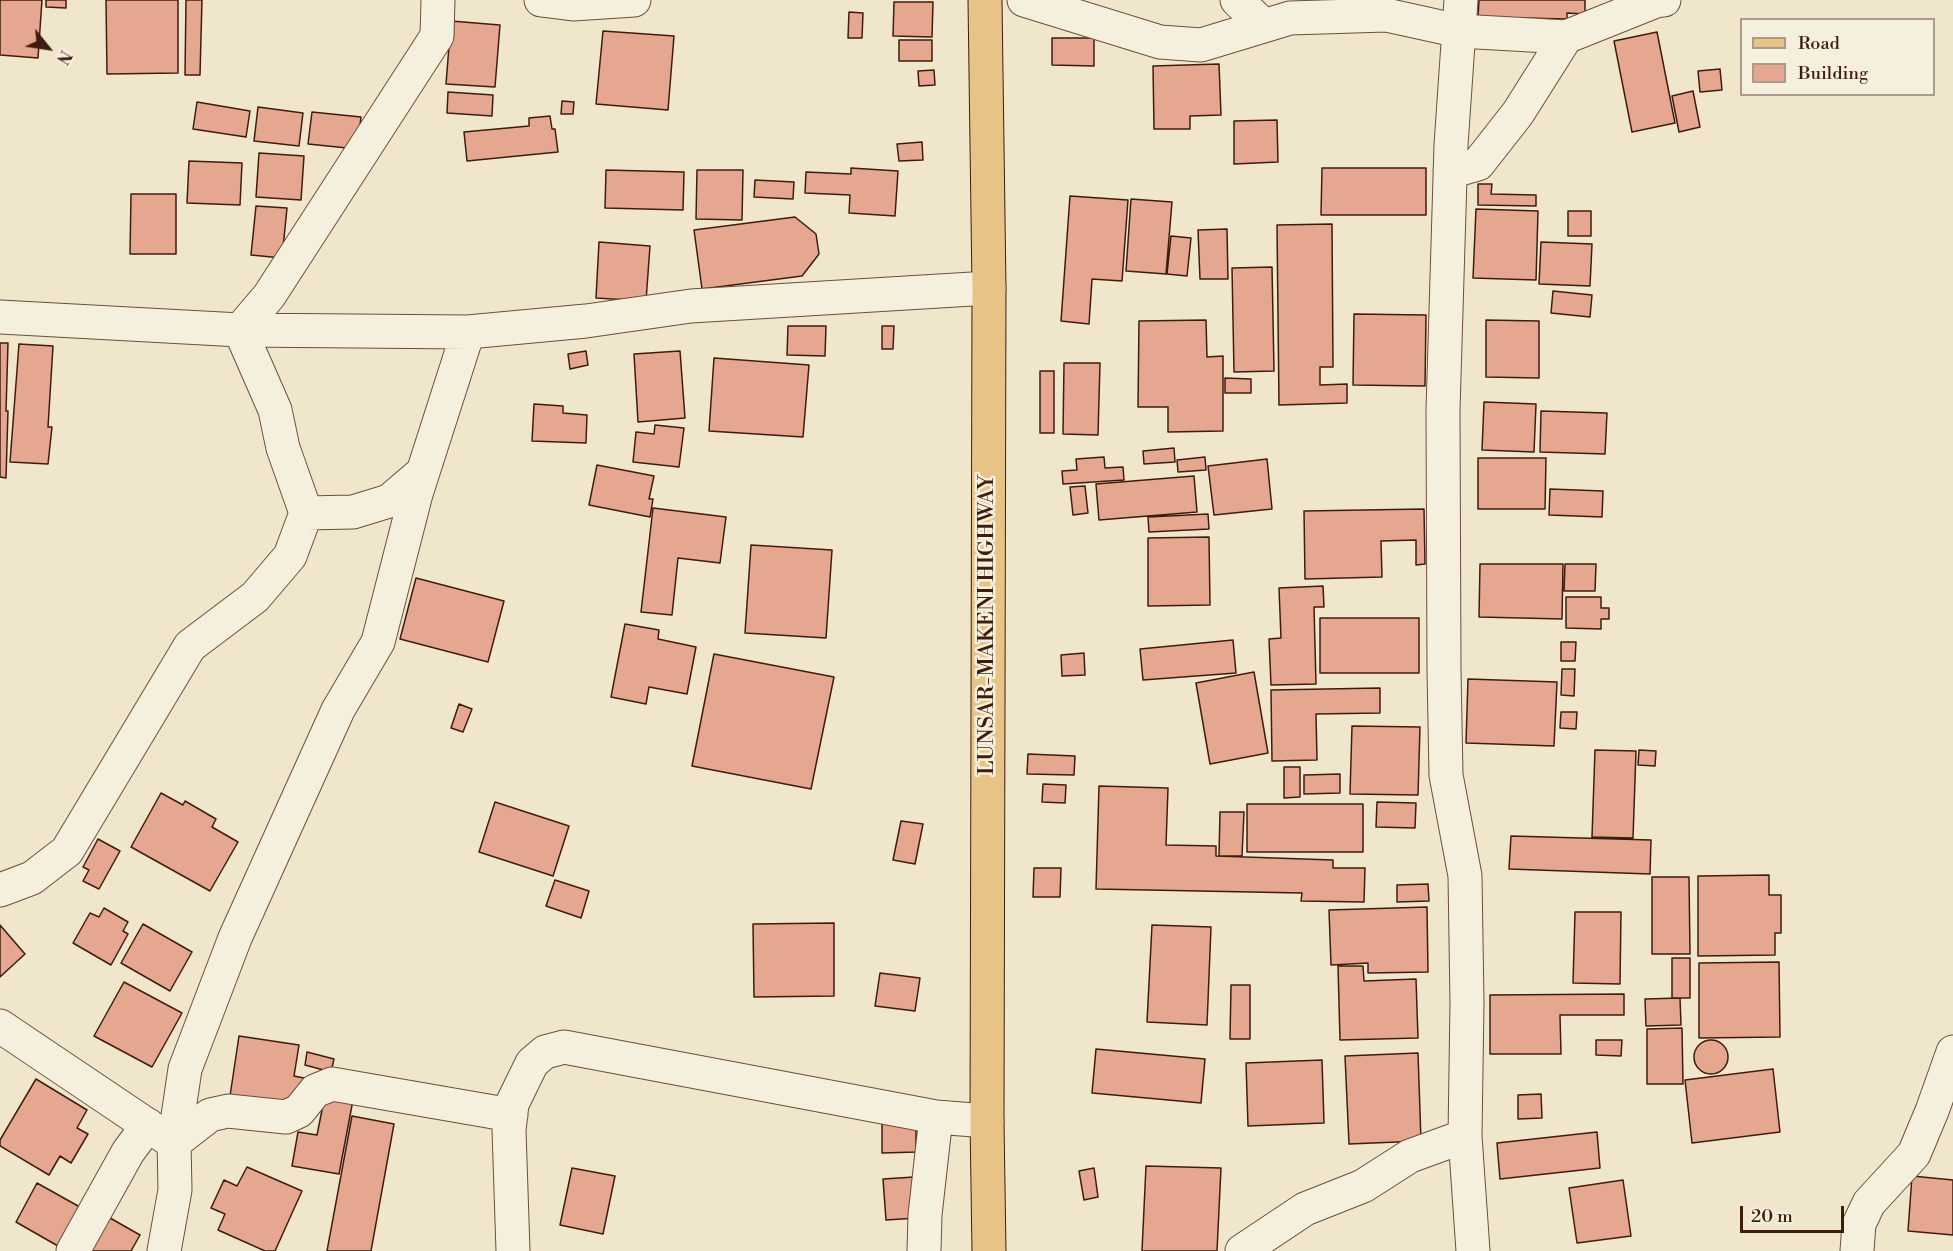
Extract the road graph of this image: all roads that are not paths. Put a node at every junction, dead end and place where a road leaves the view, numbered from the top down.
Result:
1 (438, 0) edge
2 (541, 0) edge
3 (634, 0) edge
4 (985, 0) edge
5 (1024, 0) edge
6 (1237, 0) edge
7 (1664, 0) edge
8 (1460, 16) edge
9 (1264, 26) junction
10 (1566, 37) junction
11 (1449, 172) junction
12 (989, 288) junction
13 (0, 317) edge
14 (240, 330) junction
15 (468, 332) junction
16 (423, 472) junction
17 (306, 513) junction
18 (0, 890) edge
19 (0, 1026) edge
20 (1953, 1052) edge
21 (511, 1115) junction
22 (936, 1117) junction
23 (987, 1121) junction
24 (148, 1125) junction
25 (1465, 1136) junction
26 (174, 1143) junction
27 (73, 1251) edge
28 (164, 1251) edge
29 (513, 1251) edge
30 (924, 1251) edge
31 (989, 1251) edge
32 (1242, 1251) edge
33 (1473, 1251) edge
34 (1857, 1251) edge

1 - 14 street
2 - 3 street
4 - 12 main road, LUNSAR-MAKENI HIGHWAY
5 - 9 street
6 - 9 street
7 - 10 street
8 - 9 street
8 - 10 street
8 - 11 street
10 - 11 street
11 - 25 street
12 - 15 street
12 - 23 main road, LUNSAR-MAKENI HIGHWAY
13 - 14 street
14 - 15 street
14 - 17 street
15 - 16 street
16 - 17 street
16 - 26 street
17 - 18 street
19 - 24 street
20 - 34 street
21 - 22 street
21 - 26 street
21 - 29 street
22 - 23 street
22 - 30 street
23 - 31 main road, LUNSAR-MAKENI HIGHWAY
24 - 26 street
24 - 27 street
25 - 32 street
25 - 33 street
26 - 28 street

